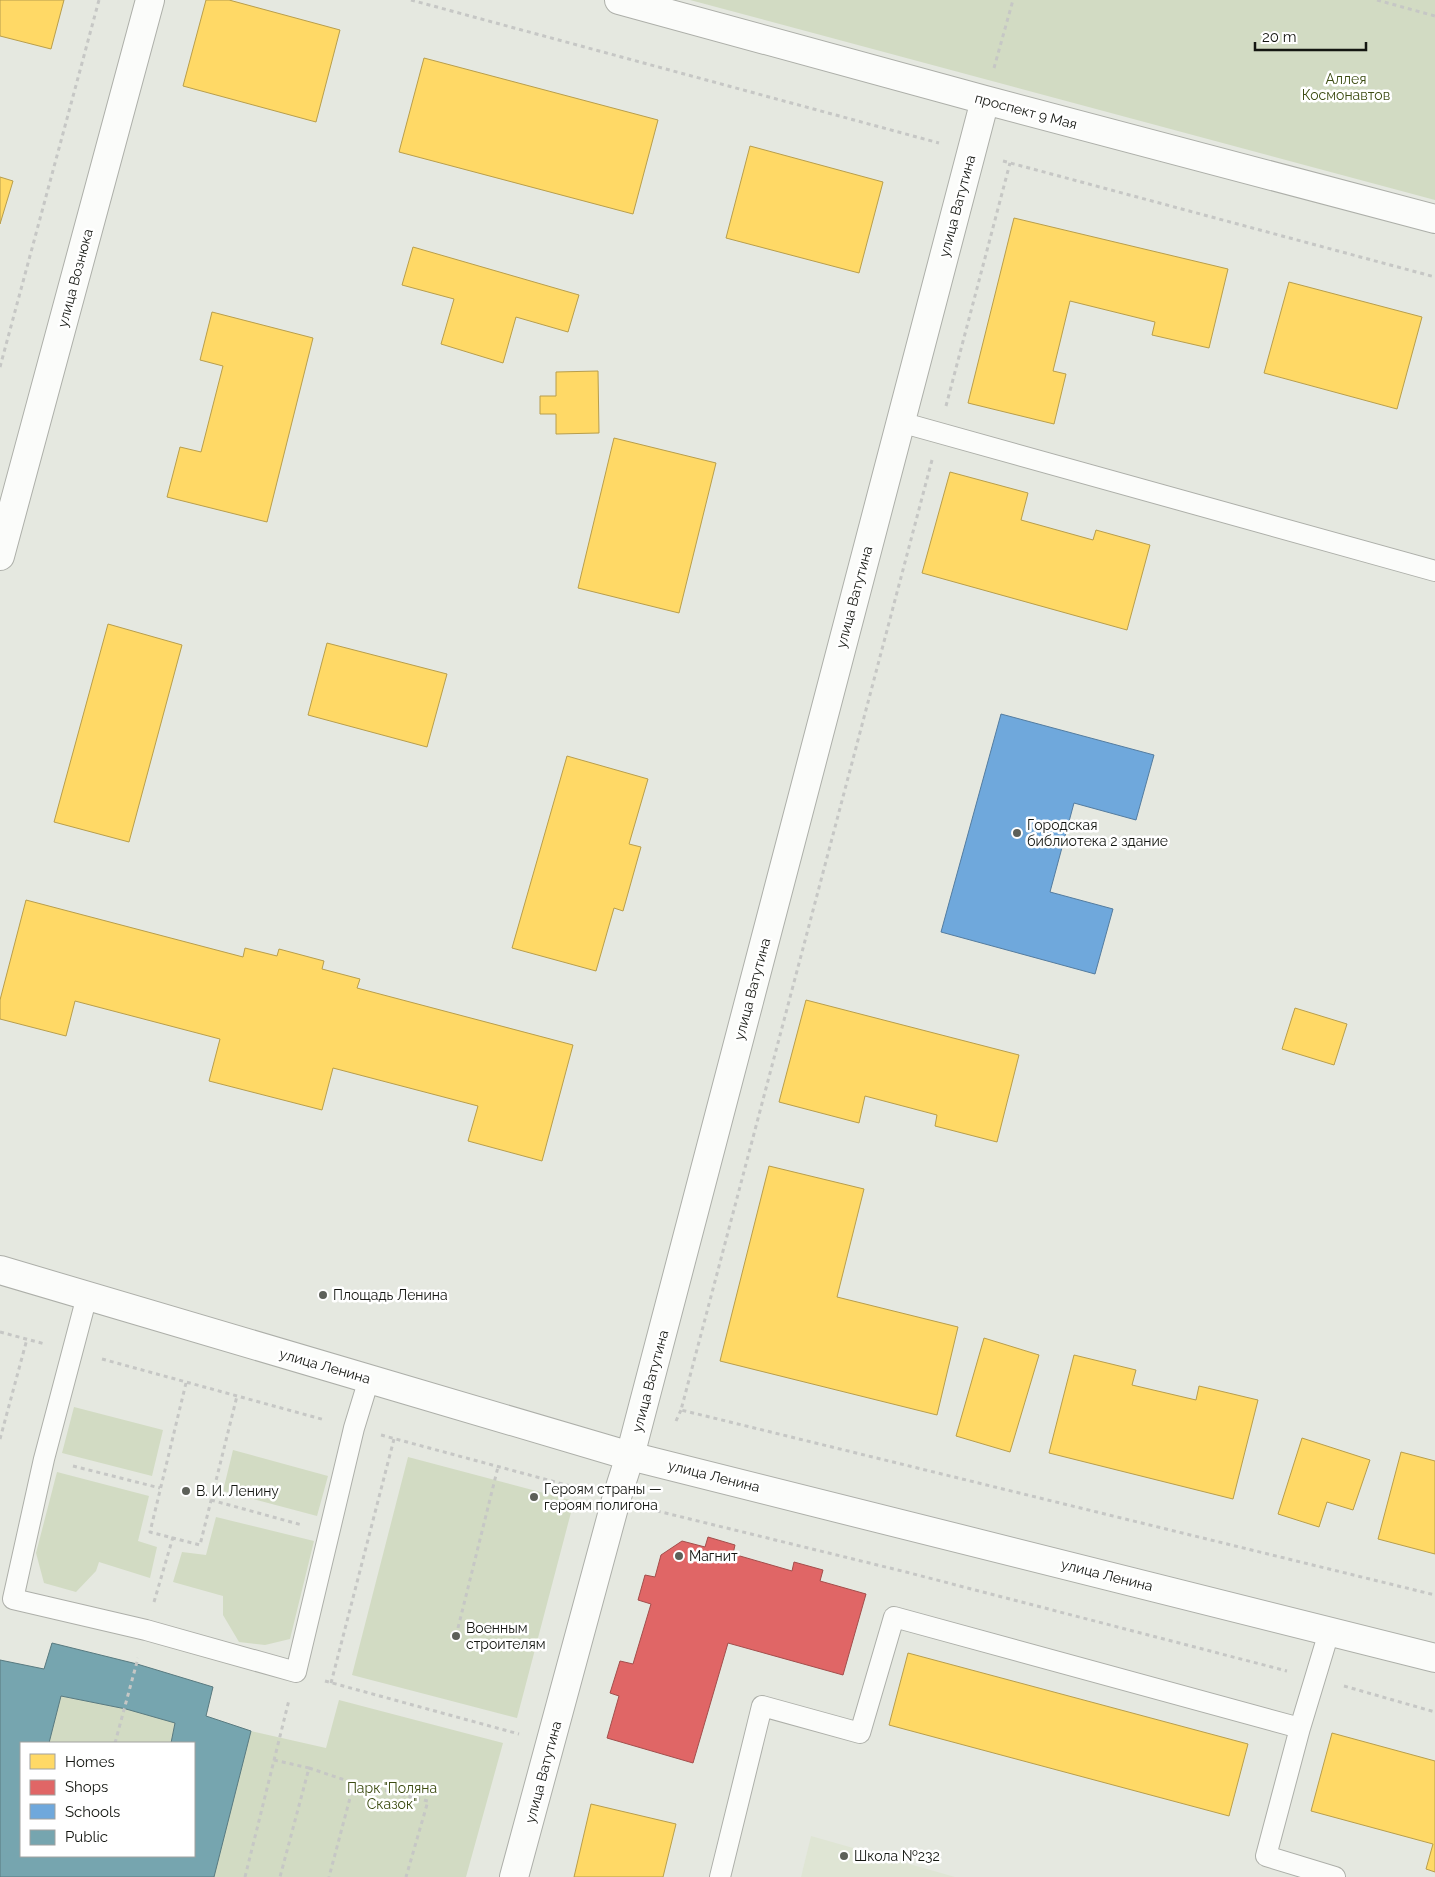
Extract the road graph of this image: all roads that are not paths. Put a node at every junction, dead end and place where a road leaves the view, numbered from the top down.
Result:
1 (150, 0) edge
2 (619, 0) edge
3 (985, 100) junction
4 (1435, 219) edge
5 (900, 422) junction
6 (0, 556) edge
7 (1435, 571) edge
8 (0, 1270) edge
9 (87, 1296) junction
10 (369, 1379) junction
11 (630, 1456) junction
12 (1329, 1632) junction
13 (1435, 1658) edge
14 (1300, 1728) junction
15 (514, 1877) edge
16 (720, 1877) edge
17 (1335, 1877) edge

1 - 6 street, улица Вознюка
2 - 3 street, проспект 9 Мая
3 - 4 street, проспект 9 Мая
3 - 5 street, улица Ватутина
5 - 7 lane
5 - 11 street, улица Ватутина
8 - 9 street, улица Ленина
9 - 10 street, улица Ленина
9 - 10 lane
10 - 11 street, улица Ленина
11 - 12 street, улица Ленина
11 - 15 street, улица Ватутина
12 - 13 street, улица Ленина
12 - 14 lane
14 - 16 lane
14 - 17 lane

